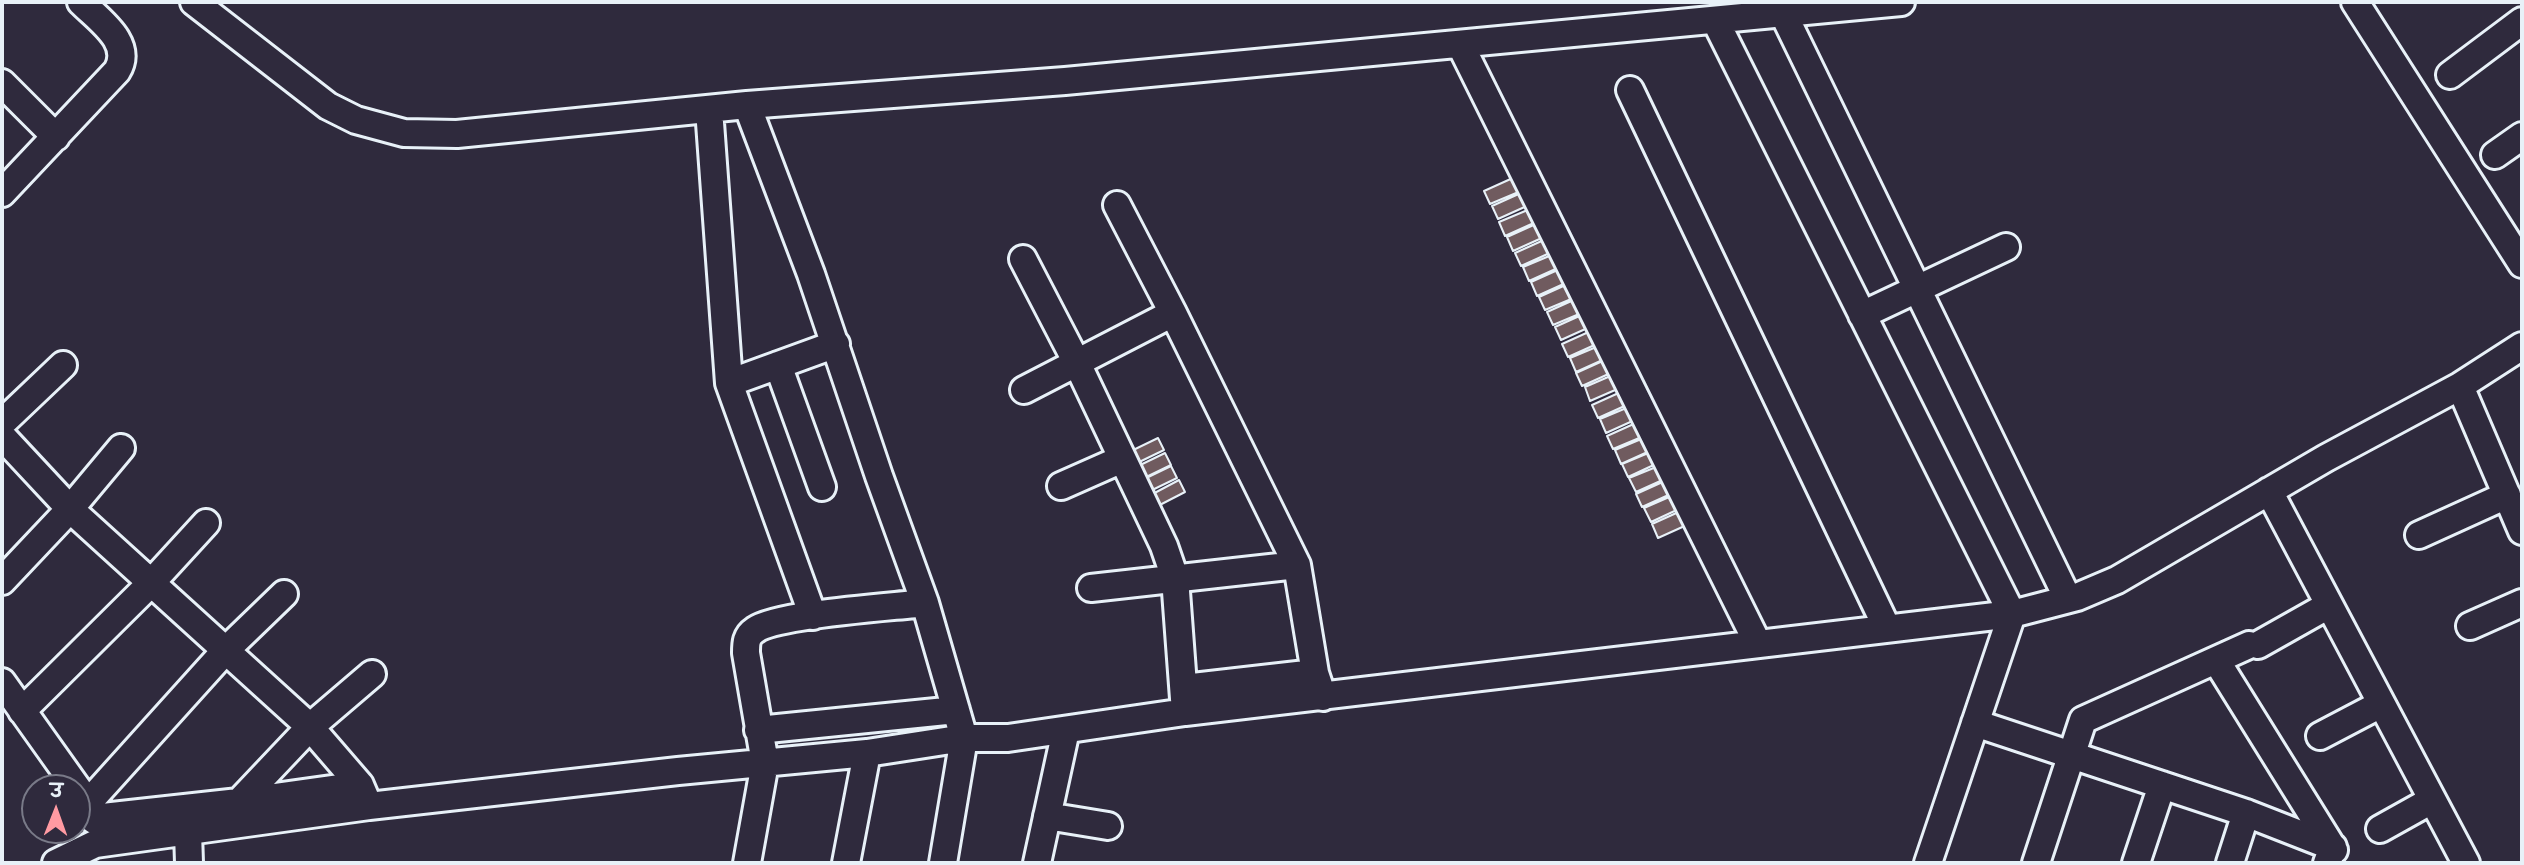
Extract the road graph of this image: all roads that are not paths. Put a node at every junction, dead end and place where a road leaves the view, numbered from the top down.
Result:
1 (81, 2) edge
2 (194, 2) edge
3 (1901, 2) edge
4 (2355, 2) edge
5 (1839, 5) edge
6 (1783, 13) junction
7 (1715, 19) junction
8 (2522, 21) edge
9 (1460, 44) junction
10 (2450, 75) dead end
11 (2, 83) edge
12 (1630, 89) dead end
13 (747, 105) junction
14 (709, 109) junction
15 (56, 136) junction
16 (2522, 136) edge
17 (2495, 155) dead end
18 (2, 192) edge
19 (1116, 205) dead end
20 (2006, 247) dead end
21 (1023, 259) dead end
22 (2522, 264) edge
23 (1917, 289) junction
24 (1173, 313) junction
25 (1863, 315) junction
26 (836, 344) junction
27 (2522, 346) edge
28 (1077, 363) junction
29 (64, 365) dead end
30 (778, 365) junction
31 (729, 383) junction
32 (2460, 386) junction
33 (1024, 390) dead end
34 (2, 423) edge
35 (2, 436) edge
36 (121, 448) dead end
37 (1122, 459) junction
38 (1061, 486) dead end
39 (822, 487) dead end
40 (2269, 491) junction
41 (2507, 495) junction
42 (70, 509) junction
43 (206, 523) dead end
44 (2522, 531) edge
45 (2420, 535) dead end
46 (1297, 565) junction
47 (1175, 578) junction
48 (2, 581) edge
49 (151, 583) junction
50 (1091, 588) dead end
51 (284, 594) dead end
52 (2068, 599) junction
53 (2522, 603) edge
54 (925, 604) junction
55 (2329, 605) junction
56 (2012, 614) junction
57 (813, 616) junction
58 (2470, 626) dead end
59 (1887, 628) junction
60 (1758, 645) junction
61 (226, 650) junction
62 (2216, 660) junction
63 (372, 674) dead end
64 (2, 682) edge
65 (1319, 685) junction
66 (1184, 700) junction
67 (2381, 704) junction
68 (956, 710) junction
69 (22, 711) junction
70 (1975, 723) junction
71 (310, 727) junction
72 (758, 730) junction
73 (1066, 730) junction
74 (2320, 736) dead end
75 (964, 738) junction
76 (867, 753) junction
77 (2071, 755) junction
78 (765, 762) junction
79 (51, 774) edge
80 (2162, 785) junction
81 (364, 795) junction
82 (2432, 800) junction
83 (239, 802) junction
84 (2246, 813) junction
85 (1047, 816) junction
86 (1108, 826) dead end
87 (91, 828) edge
88 (2380, 829) dead end
89 (188, 832) junction
90 (91, 839) edge
91 (91, 840) edge
92 (2334, 858) edge
93 (189, 863) edge
94 (747, 863) edge
95 (846, 863) edge
96 (943, 863) edge
97 (1037, 863) edge
98 (1928, 863) edge
99 (2036, 863) edge
100 (2136, 863) edge
101 (2230, 863) edge
102 (2466, 863) edge

1 - 15 street
2 - 14 street
3 - 5 street
4 - 22 street
5 - 6 street
6 - 7 street
6 - 23 street
7 - 9 street
7 - 25 street
8 - 10 street
9 - 13 street
9 - 60 street
11 - 15 street
12 - 59 street
13 - 14 street
13 - 26 street
14 - 31 street
15 - 18 street
16 - 17 street
19 - 24 street
20 - 23 street
21 - 28 street
23 - 25 street
23 - 52 street
24 - 28 street
24 - 46 street
25 - 56 street
26 - 30 street
26 - 54 street
27 - 32 street
28 - 33 street
28 - 37 street
29 - 34 street
30 - 31 street
30 - 39 street
31 - 57 street
32 - 40 street
32 - 41 street
35 - 42 street
36 - 42 street
37 - 38 street
37 - 47 street
40 - 52 street
40 - 55 street
41 - 44 street
41 - 45 street
42 - 48 street
42 - 49 street
43 - 49 street
46 - 47 street
46 - 65 street
47 - 50 street
47 - 66 street
49 - 61 street
49 - 69 street
51 - 61 street
52 - 56 street
53 - 58 street
54 - 57 street
54 - 68 street
55 - 62 street
55 - 67 street
56 - 59 street
56 - 70 street
57 - 72 street
59 - 60 street
60 - 65 street
61 - 71 street
61 - 87 street
62 - 77 street
62 - 92 street
63 - 71 street
64 - 69 street
65 - 66 street
66 - 73 street
67 - 74 street
67 - 82 street
68 - 72 street
68 - 75 street
69 - 79 street
70 - 77 street
70 - 98 street
71 - 81 street
71 - 83 street
72 - 78 street
73 - 75 street
73 - 85 street
75 - 76 street
75 - 96 street
76 - 78 street
76 - 95 street
77 - 80 street
77 - 99 street
78 - 81 street
78 - 94 street
80 - 84 street
80 - 100 street
81 - 83 street
81 - 89 street
82 - 88 street
82 - 102 street
83 - 90 street
84 - 92 street
84 - 101 street
85 - 86 street
85 - 97 street
89 - 91 street
89 - 93 street

